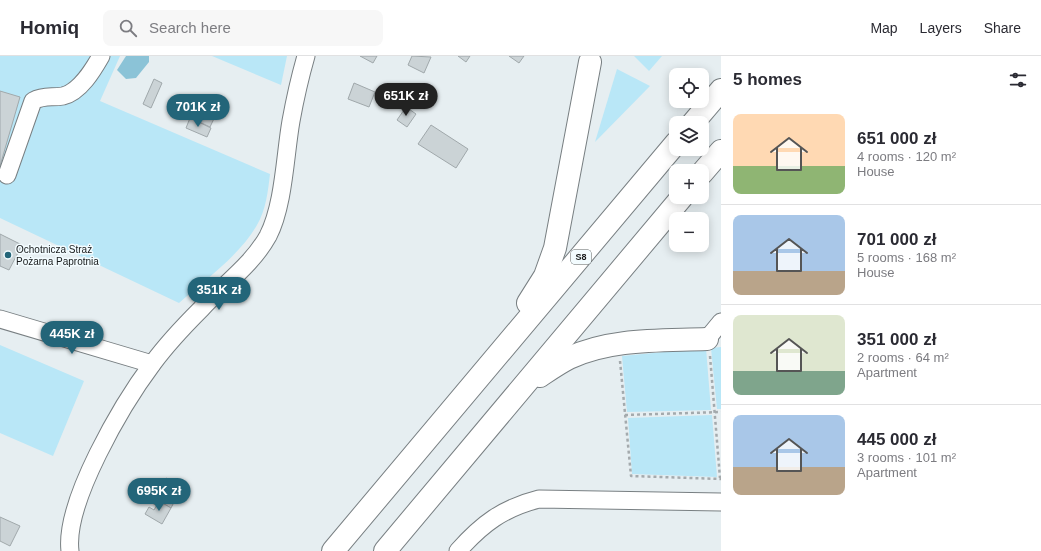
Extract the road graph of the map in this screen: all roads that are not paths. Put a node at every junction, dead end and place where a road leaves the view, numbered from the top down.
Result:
1 (101, 56) edge
2 (306, 56) edge
3 (591, 59) edge
4 (721, 90) edge
5 (699, 116) edge
6 (669, 151) edge
7 (721, 151) edge
8 (709, 165) edge
9 (7, 175) dead end
10 (676, 204) edge
11 (0, 319) edge
12 (721, 322) edge
13 (712, 343) edge
14 (152, 364) junction
15 (486, 370) junction
16 (525, 384) junction
17 (721, 502) edge
18 (70, 551) edge
19 (333, 551) edge
20 (385, 551) edge
21 (458, 551) edge

1 - 9 street
2 - 14 street
3 - 15 highway
4 - 5 highway
6 - 15 highway, S8
7 - 8 highway
10 - 16 highway
11 - 14 street
12 - 13 street
13 - 16 highway
14 - 18 street
15 - 19 highway, S8
16 - 20 highway
17 - 21 street

